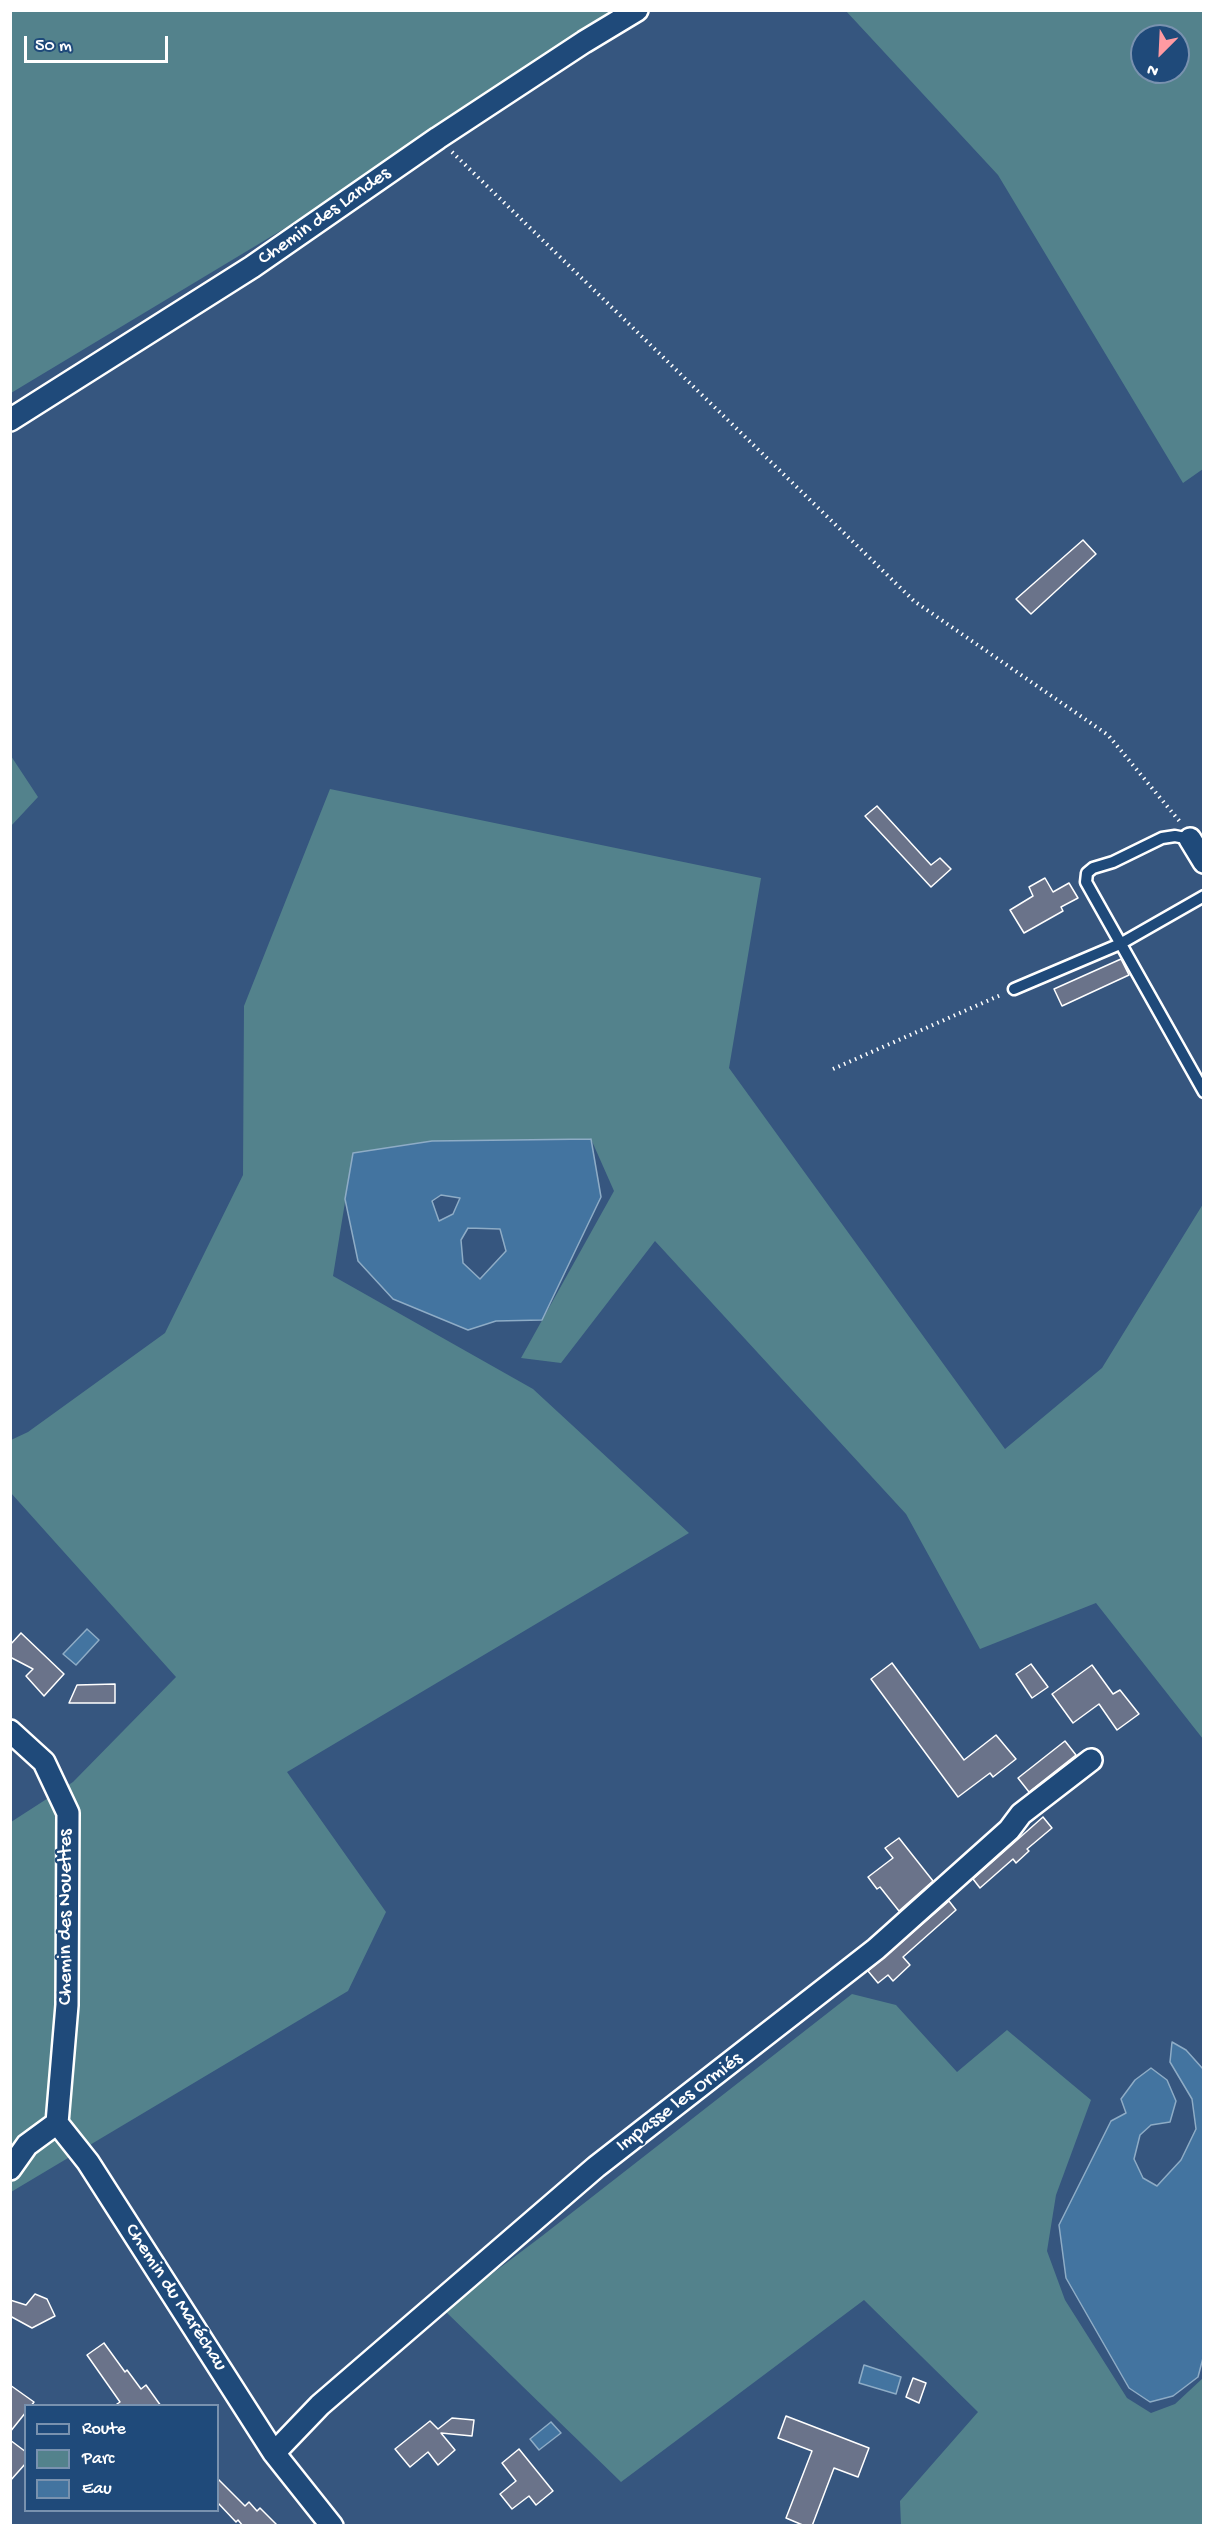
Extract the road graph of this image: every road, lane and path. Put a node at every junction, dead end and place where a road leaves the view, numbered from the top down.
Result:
1 (637, 10) edge
2 (438, 138) junction
3 (10, 420) edge
4 (1190, 839) junction
5 (1203, 862) edge
6 (1203, 896) edge
7 (1120, 945) junction
8 (1014, 989) joint
9 (833, 1069) dead end
10 (1203, 1092) edge
11 (10, 1731) edge
12 (1091, 1760) dead end
13 (57, 2123) junction
14 (10, 2169) edge
15 (274, 2453) junction
16 (332, 2526) edge

1 - 2 street, Chemin des Landes
2 - 3 street, Chemin des Landes
2 - 4 path
4 - 5 street
4 - 7 lane
6 - 7 lane
7 - 8 lane
7 - 10 lane
8 - 9 path
11 - 13 street, Chemin des Nouettes
12 - 15 street, Impasse les Ormiés
13 - 14 street
13 - 15 street, Chemin du Maréchau
15 - 16 street, Chemin du Maréchau

